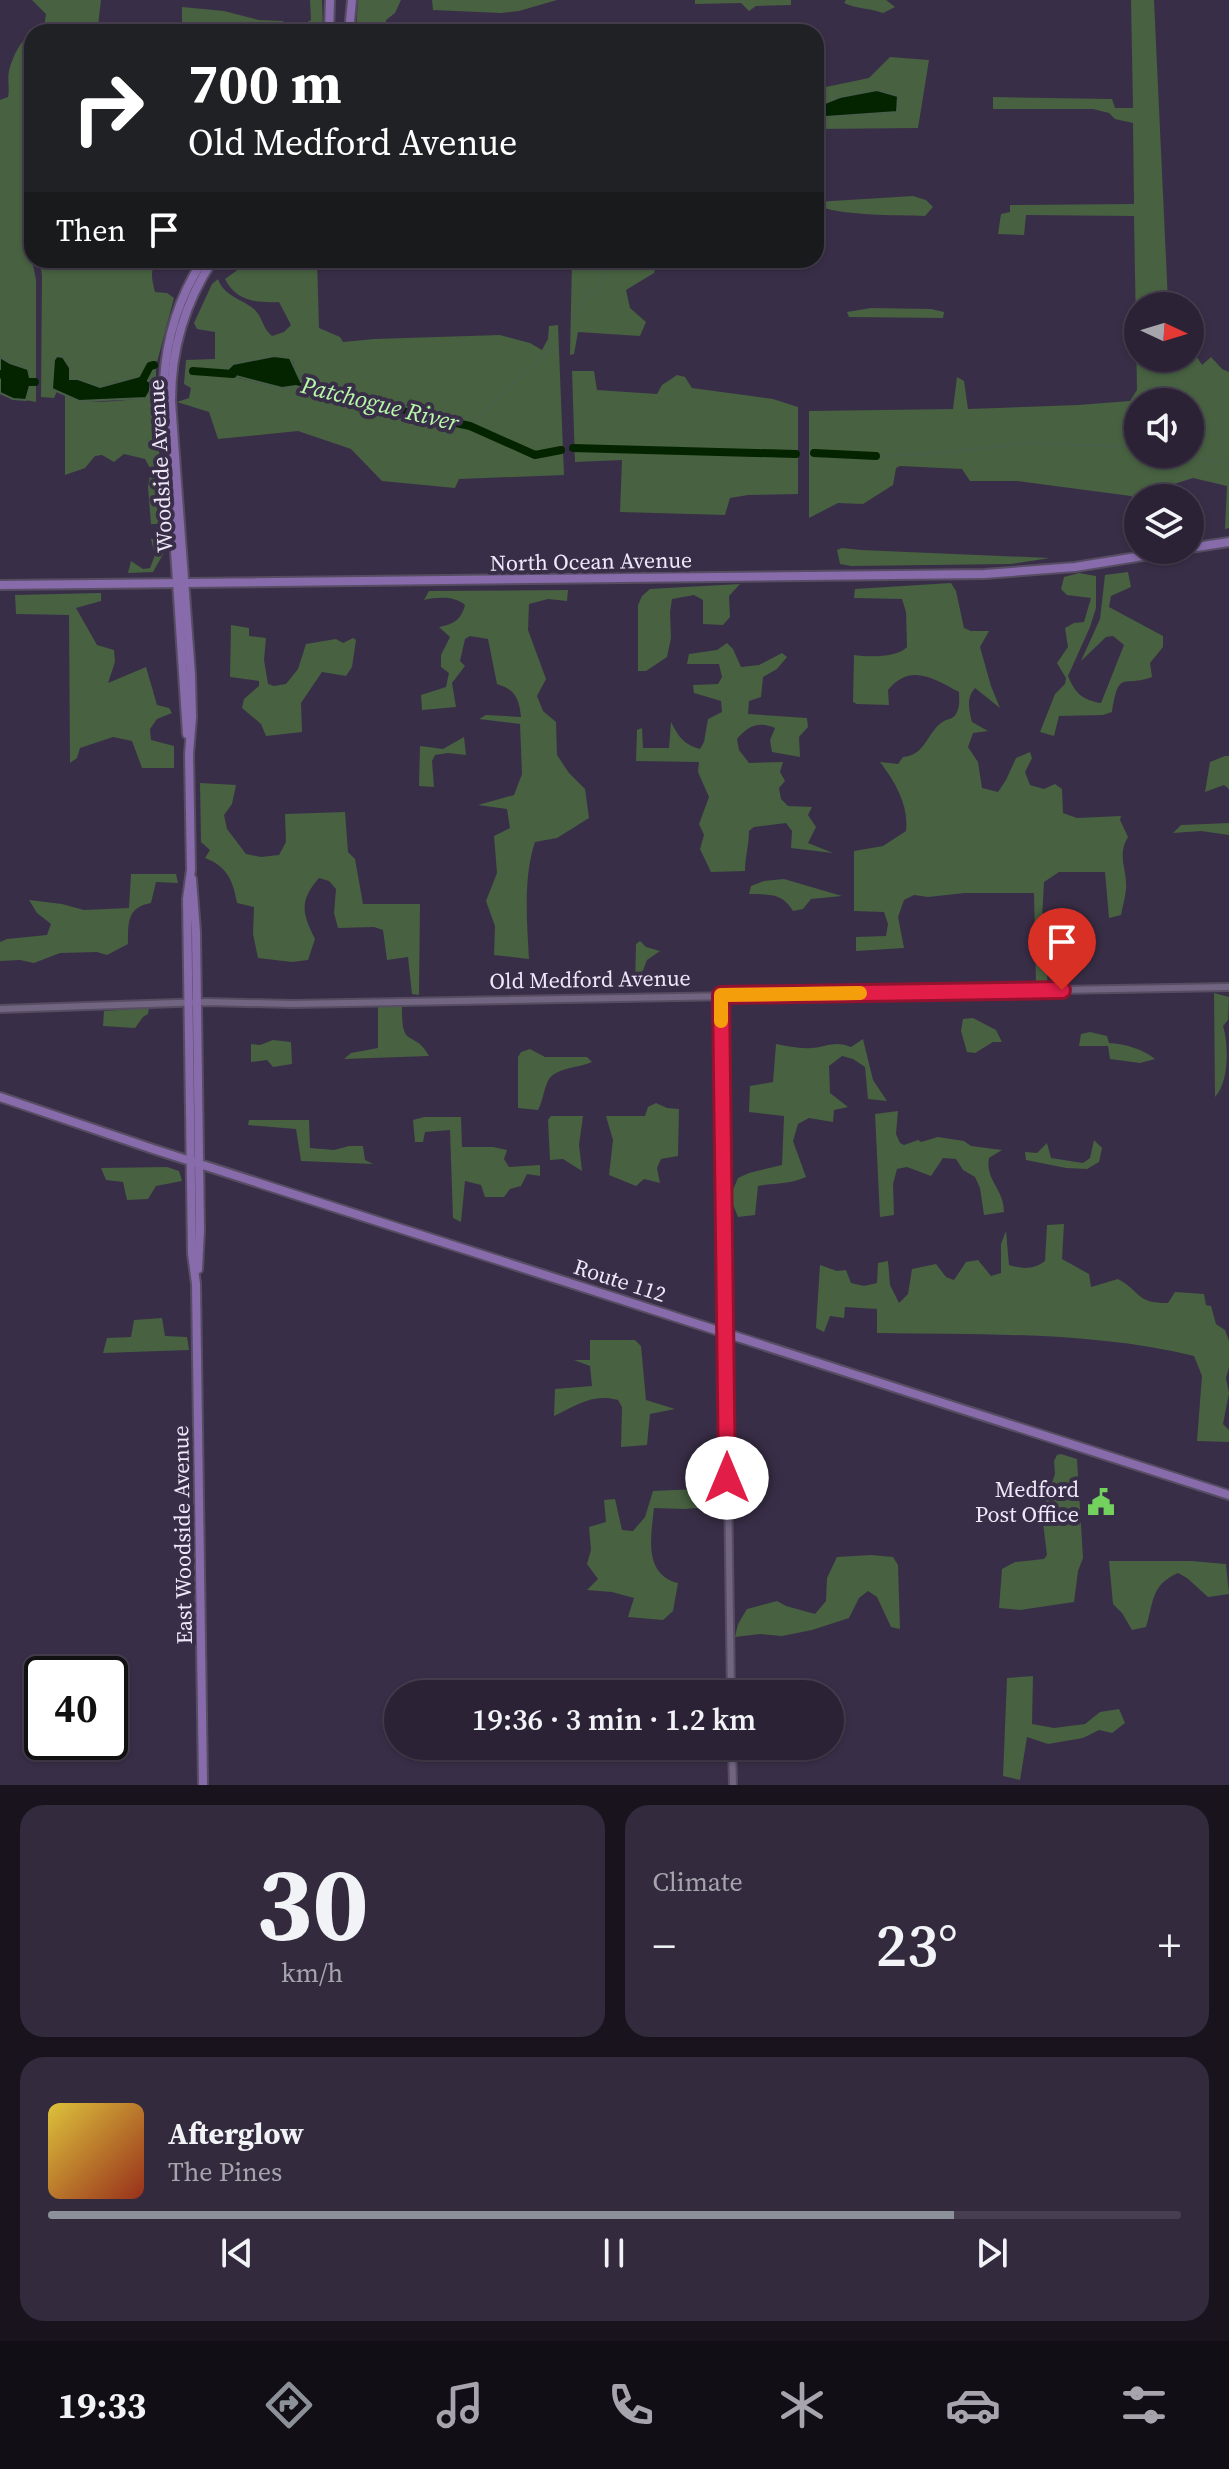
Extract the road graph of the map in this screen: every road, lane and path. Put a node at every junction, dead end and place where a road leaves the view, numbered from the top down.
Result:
1 (330, 0) edge
2 (352, 0) edge
3 (329, 24) edge
4 (350, 24) edge
5 (198, 268) edge
6 (209, 268) edge
7 (1229, 542) edge
8 (1204, 546) edge
9 (1124, 559) edge
10 (181, 583) junction
11 (0, 585) edge
12 (191, 870) junction
13 (1229, 987) edge
14 (721, 995) junction
15 (192, 1003) junction
16 (0, 1009) edge
17 (0, 1097) edge
18 (195, 1162) junction
19 (727, 1334) junction
20 (1229, 1495) edge
21 (731, 1680) edge
22 (732, 1760) edge
23 (203, 1785) edge
24 (733, 1785) edge

1 - 3 main road
2 - 4 main road
5 - 10 main road, Woodside Avenue
6 - 10 main road, Woodside Avenue
7 - 8 main road
9 - 10 main road, North Ocean Avenue
10 - 11 main road, North Ocean Avenue
10 - 12 main road
12 - 15 main road
12 - 15 main road
13 - 14 street, Old Medford Avenue
14 - 15 street, Old Medford Avenue
14 - 19 street
15 - 16 street, Old Medford Avenue
15 - 18 main road, East Woodside Avenue
17 - 18 main road, Route 112
18 - 19 main road, Route 112
18 - 23 main road, East Woodside Avenue
19 - 20 main road, Route 112
19 - 21 street
22 - 24 street

